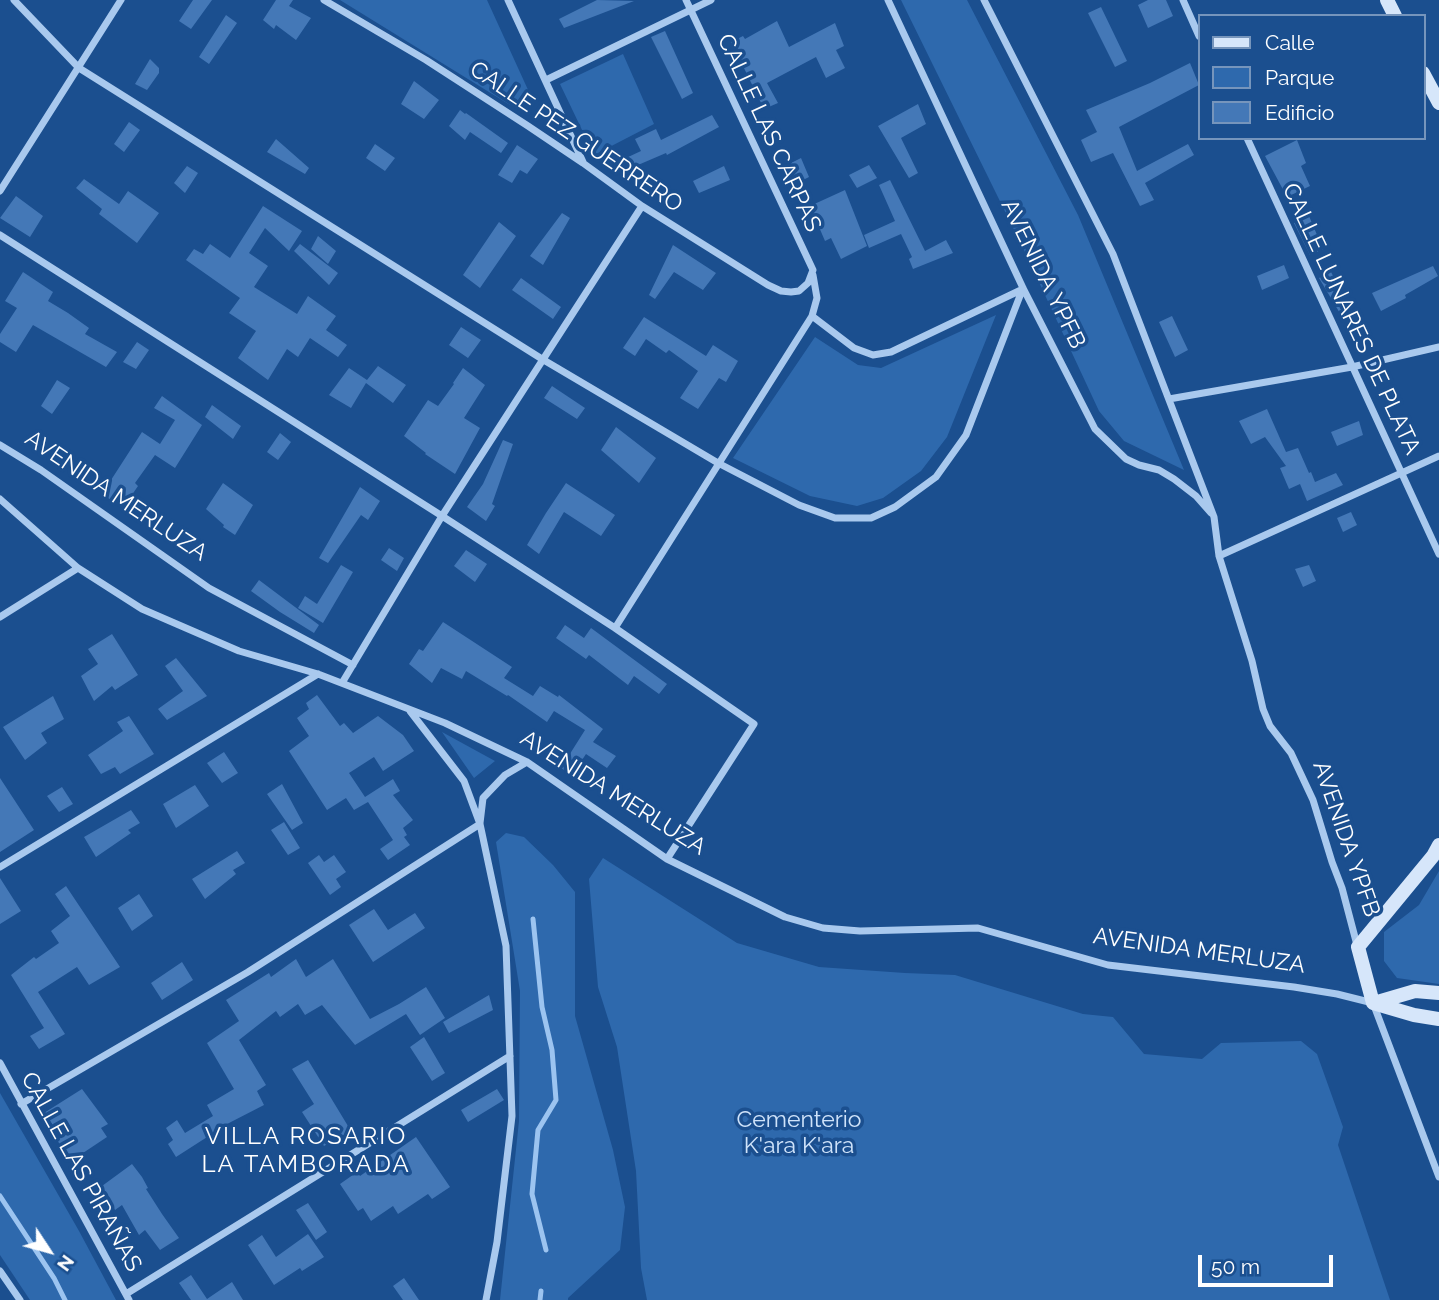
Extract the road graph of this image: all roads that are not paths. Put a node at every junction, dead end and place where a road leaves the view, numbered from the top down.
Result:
1 (14, 0) edge
2 (121, 0) edge
3 (324, 0) edge
4 (508, 0) edge
5 (686, 0) edge
6 (711, 0) edge
7 (888, 0) edge
8 (984, 0) edge
9 (1183, 0) edge
10 (691, 10) junction
11 (1198, 34) edge
12 (79, 68) junction
13 (1430, 79) edge
14 (546, 80) junction
15 (1439, 103) edge
16 (1248, 140) edge
17 (583, 163) junction
18 (0, 191) edge
19 (642, 206) junction
20 (0, 235) edge
21 (813, 270) junction
22 (1023, 289) junction
23 (812, 316) junction
24 (1439, 347) edge
25 (542, 359) junction
26 (1352, 367) junction
27 (1169, 399) junction
28 (0, 445) edge
29 (1439, 456) edge
30 (718, 463) junction
31 (1400, 473) junction
32 (0, 499) edge
33 (442, 516) junction
34 (1214, 517) junction
35 (1439, 554) edge
36 (1219, 556) junction
37 (78, 568) junction
38 (0, 617) edge
39 (615, 628) junction
40 (354, 665) junction
41 (318, 674) junction
42 (342, 683) junction
43 (408, 709) junction
44 (527, 762) junction
45 (480, 824) junction
46 (1439, 845) edge
47 (667, 859) junction
48 (0, 867) edge
49 (1358, 947) junction
50 (1439, 993) edge
51 (1373, 1003) junction
52 (1439, 1019) edge
53 (509, 1056) junction
54 (0, 1063) edge
55 (21, 1104) junction
56 (1439, 1177) edge
57 (0, 1271) edge
58 (15, 1291) junction
59 (128, 1297) edge
60 (10, 1300) edge
61 (20, 1300) edge
62 (486, 1300) edge

1 - 12 street
2 - 12 street
3 - 17 street, CALLE PEZ GUERRERO
4 - 14 street
5 - 10 street, CALLE LAS CARPAS
6 - 10 street
7 - 22 street, AVENIDA YPFB
8 - 27 street, AVENIDA YPFB
9 - 11 street
10 - 14 street
10 - 21 street, CALLE LAS CARPAS
12 - 18 street
12 - 25 street
13 - 15 street
14 - 17 street
16 - 26 street, CALLE LUNARES DE PLATA
17 - 19 street, CALLE PEZ GUERRERO
19 - 21 street, CALLE PEZ GUERRERO
19 - 25 street
20 - 33 street
21 - 23 street
22 - 23 street
22 - 30 street
22 - 34 street, AVENIDA YPFB
23 - 30 street
24 - 26 street
25 - 30 street
25 - 33 street
26 - 27 street
26 - 31 street, CALLE LUNARES DE PLATA
27 - 34 street, AVENIDA YPFB
28 - 40 street, AVENIDA MERLUZA
29 - 31 street
30 - 39 street
31 - 35 street, CALLE LUNARES DE PLATA
31 - 36 street
32 - 37 street, AVENIDA MERLUZA
33 - 39 street
33 - 40 street
34 - 36 street, AVENIDA YPFB
36 - 49 street, AVENIDA YPFB
37 - 38 street
37 - 41 street, AVENIDA MERLUZA
39 - 47 street
40 - 42 street
41 - 42 street, AVENIDA MERLUZA
41 - 48 street
42 - 43 street, AVENIDA MERLUZA
43 - 44 street, AVENIDA MERLUZA
43 - 45 street
44 - 45 street
44 - 47 street, AVENIDA MERLUZA
45 - 53 street
45 - 55 street
46 - 49 street
47 - 51 street, AVENIDA MERLUZA
49 - 51 street, AVENIDA YPFB
50 - 51 street, AVENIDA MERLUZA
51 - 52 street, AVENIDA MERLUZA
51 - 56 street, AVENIDA YPFB
53 - 59 street
53 - 62 street
54 - 55 street, CALLE LAS PIRAÑAS
55 - 59 street, CALLE LAS PIRAÑAS
57 - 58 street
58 - 60 street
58 - 61 street

